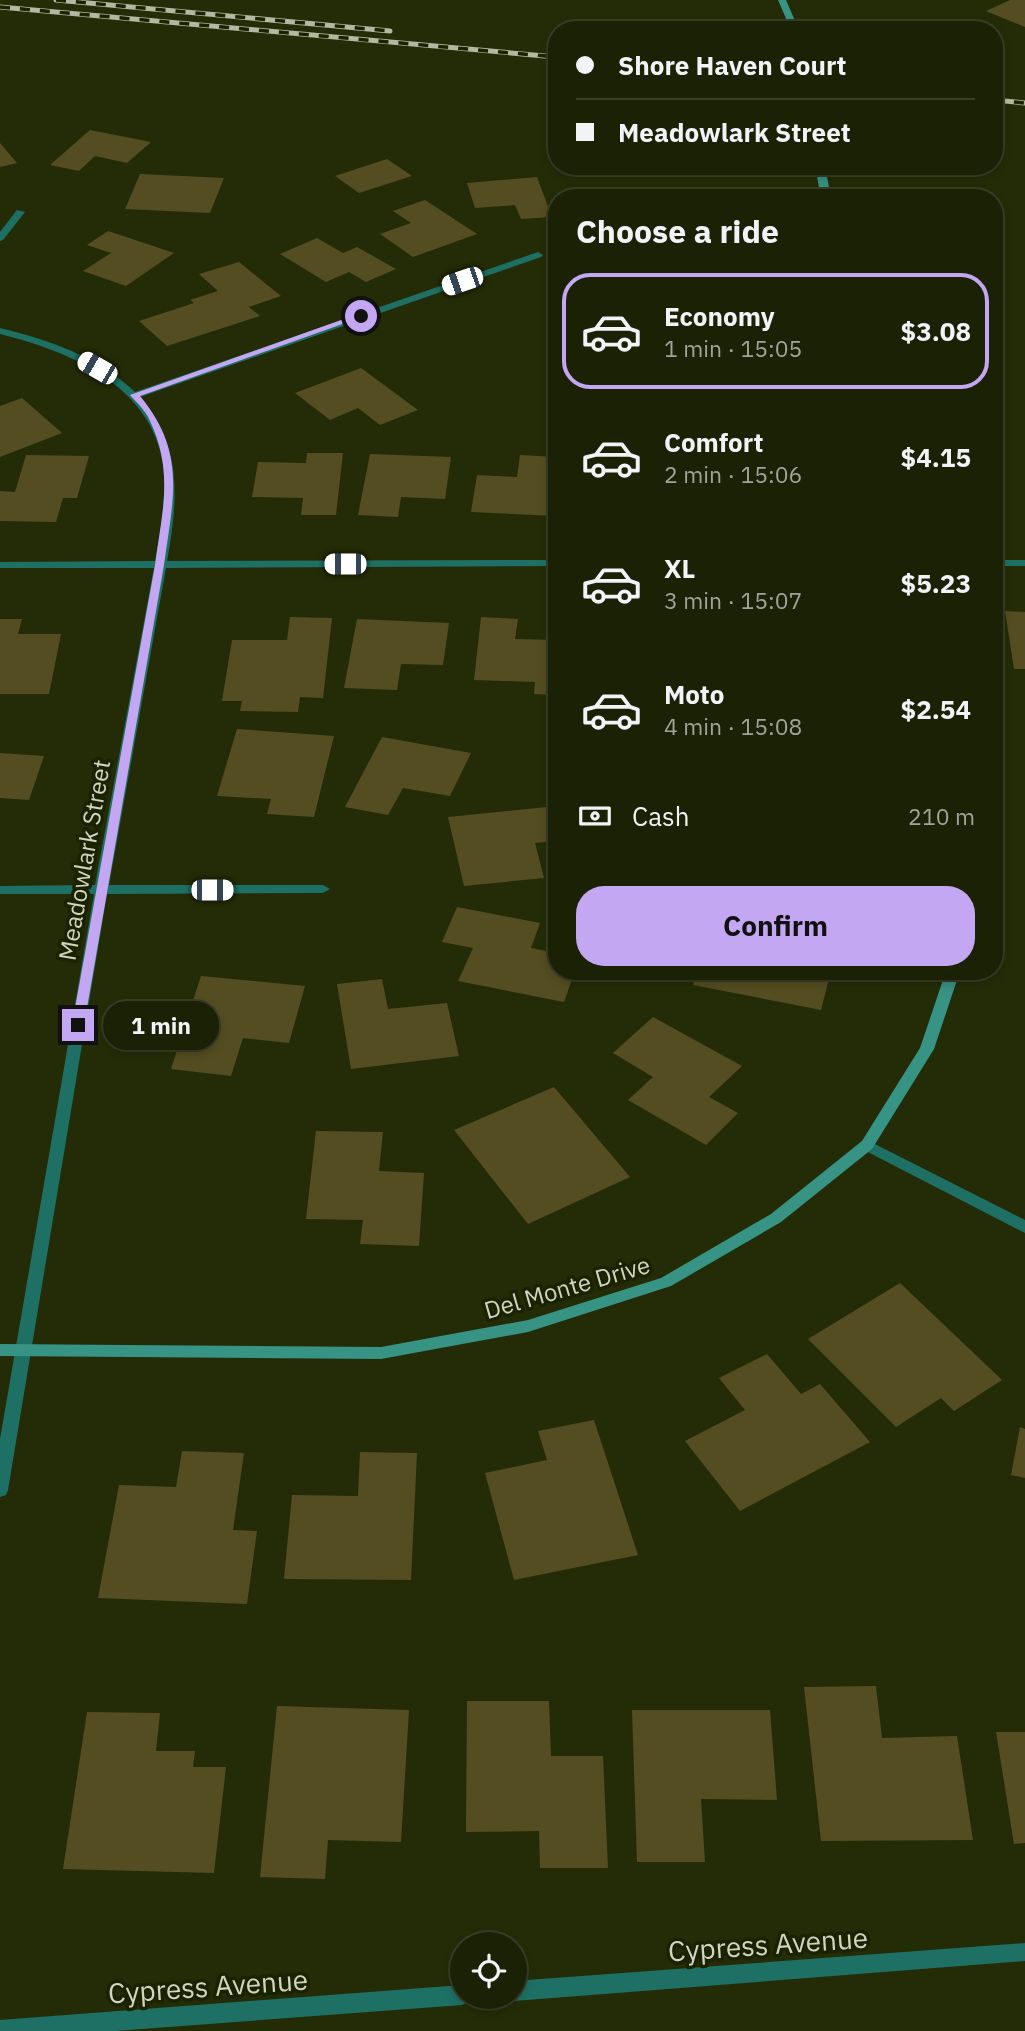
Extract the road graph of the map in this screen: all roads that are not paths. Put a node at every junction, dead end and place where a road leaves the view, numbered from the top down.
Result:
1 (782, 0) edge
2 (791, 21) edge
3 (20, 212) dead end
4 (0, 238) edge
5 (538, 255) dead end
6 (0, 331) edge
7 (135, 395) junction
8 (548, 563) edge
9 (1003, 563) edge
10 (1025, 563) edge
11 (0, 565) edge
12 (160, 565) junction
13 (0, 890) edge
14 (101, 890) junction
15 (323, 890) dead end
16 (950, 980) edge
17 (867, 1145) junction
18 (1025, 1227) edge
19 (0, 1350) edge
20 (22, 1350) junction
21 (0, 1490) edge
22 (1025, 1952) edge
23 (527, 1990) edge
24 (450, 1996) edge
25 (0, 2030) edge

1 - 2 street
3 - 4 street
5 - 7 street
6 - 7 street, Meadowlark Street
7 - 12 street, Meadowlark Street
8 - 12 street
9 - 10 street
11 - 12 street
12 - 14 street, Meadowlark Street
13 - 14 street
14 - 15 street
14 - 20 street, Meadowlark Street
16 - 17 street, Del Monte Drive
17 - 18 street
17 - 20 street, Del Monte Drive
19 - 20 street, Del Monte Drive
20 - 21 street, Meadowlark Street
22 - 23 street, Cypress Avenue
24 - 25 street, Cypress Avenue

